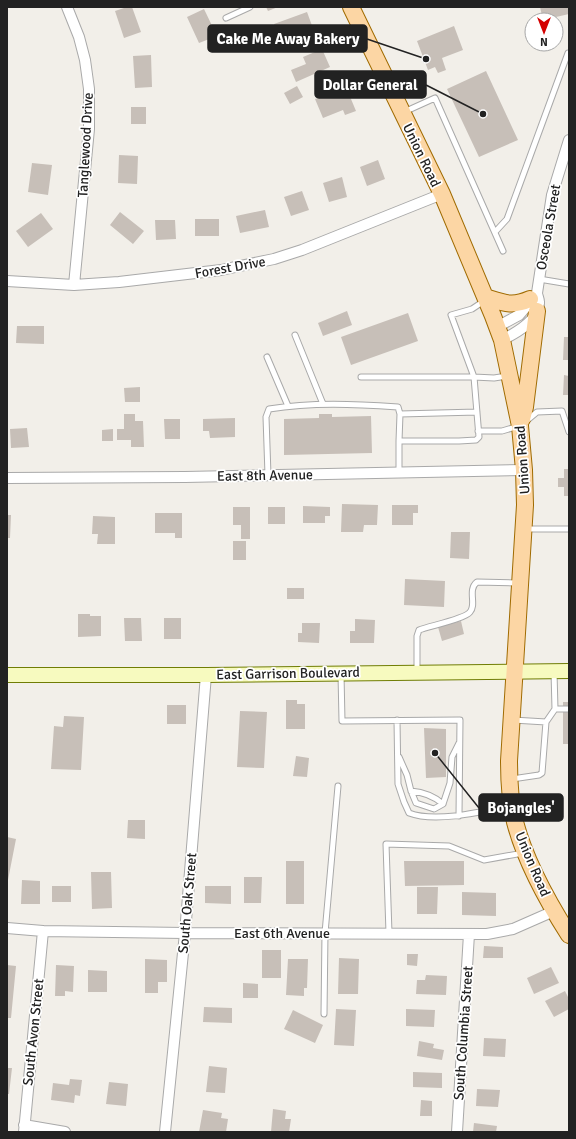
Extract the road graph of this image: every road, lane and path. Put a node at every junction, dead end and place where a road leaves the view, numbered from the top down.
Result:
1 (67, 7) edge
2 (250, 7) edge
3 (350, 7) edge
4 (226, 18) dead end
5 (569, 54) edge
6 (402, 113) junction
7 (569, 140) edge
8 (442, 194) junction
9 (495, 232) junction
10 (503, 251) dead end
11 (538, 280) junction
12 (7, 281) edge
13 (569, 284) edge
14 (74, 285) junction
15 (486, 298) junction
16 (535, 301) junction
17 (500, 334) junction
18 (295, 335) dead end
19 (267, 357) dead end
20 (510, 376) junction
21 (361, 377) dead end
22 (474, 377) junction
23 (323, 404) junction
24 (288, 406) junction
25 (477, 412) junction
26 (400, 414) junction
27 (520, 426) junction
28 (478, 431) junction
29 (569, 432) edge
30 (399, 441) junction
31 (524, 470) junction
32 (399, 472) junction
33 (268, 475) junction
34 (7, 478) edge
35 (524, 529) junction
36 (569, 529) edge
37 (521, 583) junction
38 (554, 671) junction
39 (569, 671) edge
40 (417, 672) junction
41 (513, 672) junction
42 (341, 673) junction
43 (206, 674) junction
44 (7, 675) edge
45 (555, 709) junction
46 (569, 710) edge
47 (397, 720) junction
48 (511, 720) junction
49 (546, 722) junction
50 (459, 742) junction
51 (398, 754) junction
52 (509, 779) junction
53 (338, 786) dead end
54 (411, 792) junction
55 (443, 804) junction
56 (512, 806) junction
57 (459, 816) junction
58 (526, 852) junction
59 (554, 912) junction
60 (7, 928) edge
61 (43, 931) junction
62 (185, 933) junction
63 (326, 933) junction
64 (389, 933) junction
65 (469, 934) junction
66 (569, 935) edge
67 (324, 1014) dead end
68 (24, 1128) edge
69 (65, 1132) edge
70 (166, 1132) edge
71 (457, 1132) edge

1 - 14 street, Tanglewood Drive
2 - 4 lane
3 - 6 main road, Union Road
5 - 9 lane
6 - 8 main road, Union Road
6 - 9 lane
7 - 11 street, Osceola Street
8 - 14 street, Forest Drive
8 - 15 main road, Union Road
9 - 10 lane
11 - 13 lane
11 - 16 street, Osceola Street
12 - 14 street, Forest Drive
15 - 16 main road
15 - 17 main road, Union Road
15 - 22 lane
16 - 17 street
16 - 17 street
16 - 27 main road
17 - 20 main road, Union Road
18 - 23 lane
19 - 24 lane
20 - 22 lane
20 - 27 main road, Union Road
21 - 22 lane
22 - 25 lane
23 - 24 lane
23 - 26 lane
24 - 33 lane
25 - 26 lane
25 - 28 lane
26 - 30 lane
27 - 28 lane
27 - 29 lane
27 - 31 main road, Union Road
28 - 30 lane
30 - 32 lane
31 - 32 street, East 8th Avenue
31 - 35 main road, Union Road
32 - 33 street, East 8th Avenue
33 - 34 street, East 8th Avenue
35 - 36 lane
35 - 37 main road, Union Road
37 - 40 lane
37 - 41 main road, Union Road
38 - 39 main road, East Garrison Boulevard
38 - 41 main road, East Garrison Boulevard
38 - 45 lane
40 - 41 main road, East Garrison Boulevard
40 - 42 main road, East Garrison Boulevard
41 - 48 main road, Union Road
42 - 43 main road, East Garrison Boulevard
42 - 47 lane
43 - 44 main road, East Garrison Boulevard
43 - 62 street, South Oak Street
45 - 46 lane
45 - 49 lane
47 - 50 lane
47 - 51 lane
48 - 49 lane
48 - 52 main road, Union Road
49 - 52 lane
50 - 55 lane
50 - 57 lane
51 - 54 lane
51 - 57 lane
52 - 56 main road, Union Road
53 - 63 lane
54 - 55 lane
54 - 55 lane
56 - 57 lane
56 - 58 main road, Union Road
58 - 59 main road, Union Road
58 - 64 lane
59 - 65 street, East 6th Avenue
59 - 66 main road, Union Road
60 - 61 street, East 6th Avenue
61 - 62 street, East 6th Avenue
61 - 68 street, South Avon Street
62 - 63 street, East 6th Avenue
62 - 70 street, South Oak Street
63 - 64 street, East 6th Avenue
63 - 67 lane
64 - 65 street, East 6th Avenue
65 - 71 street, South Columbia Street
68 - 69 street

